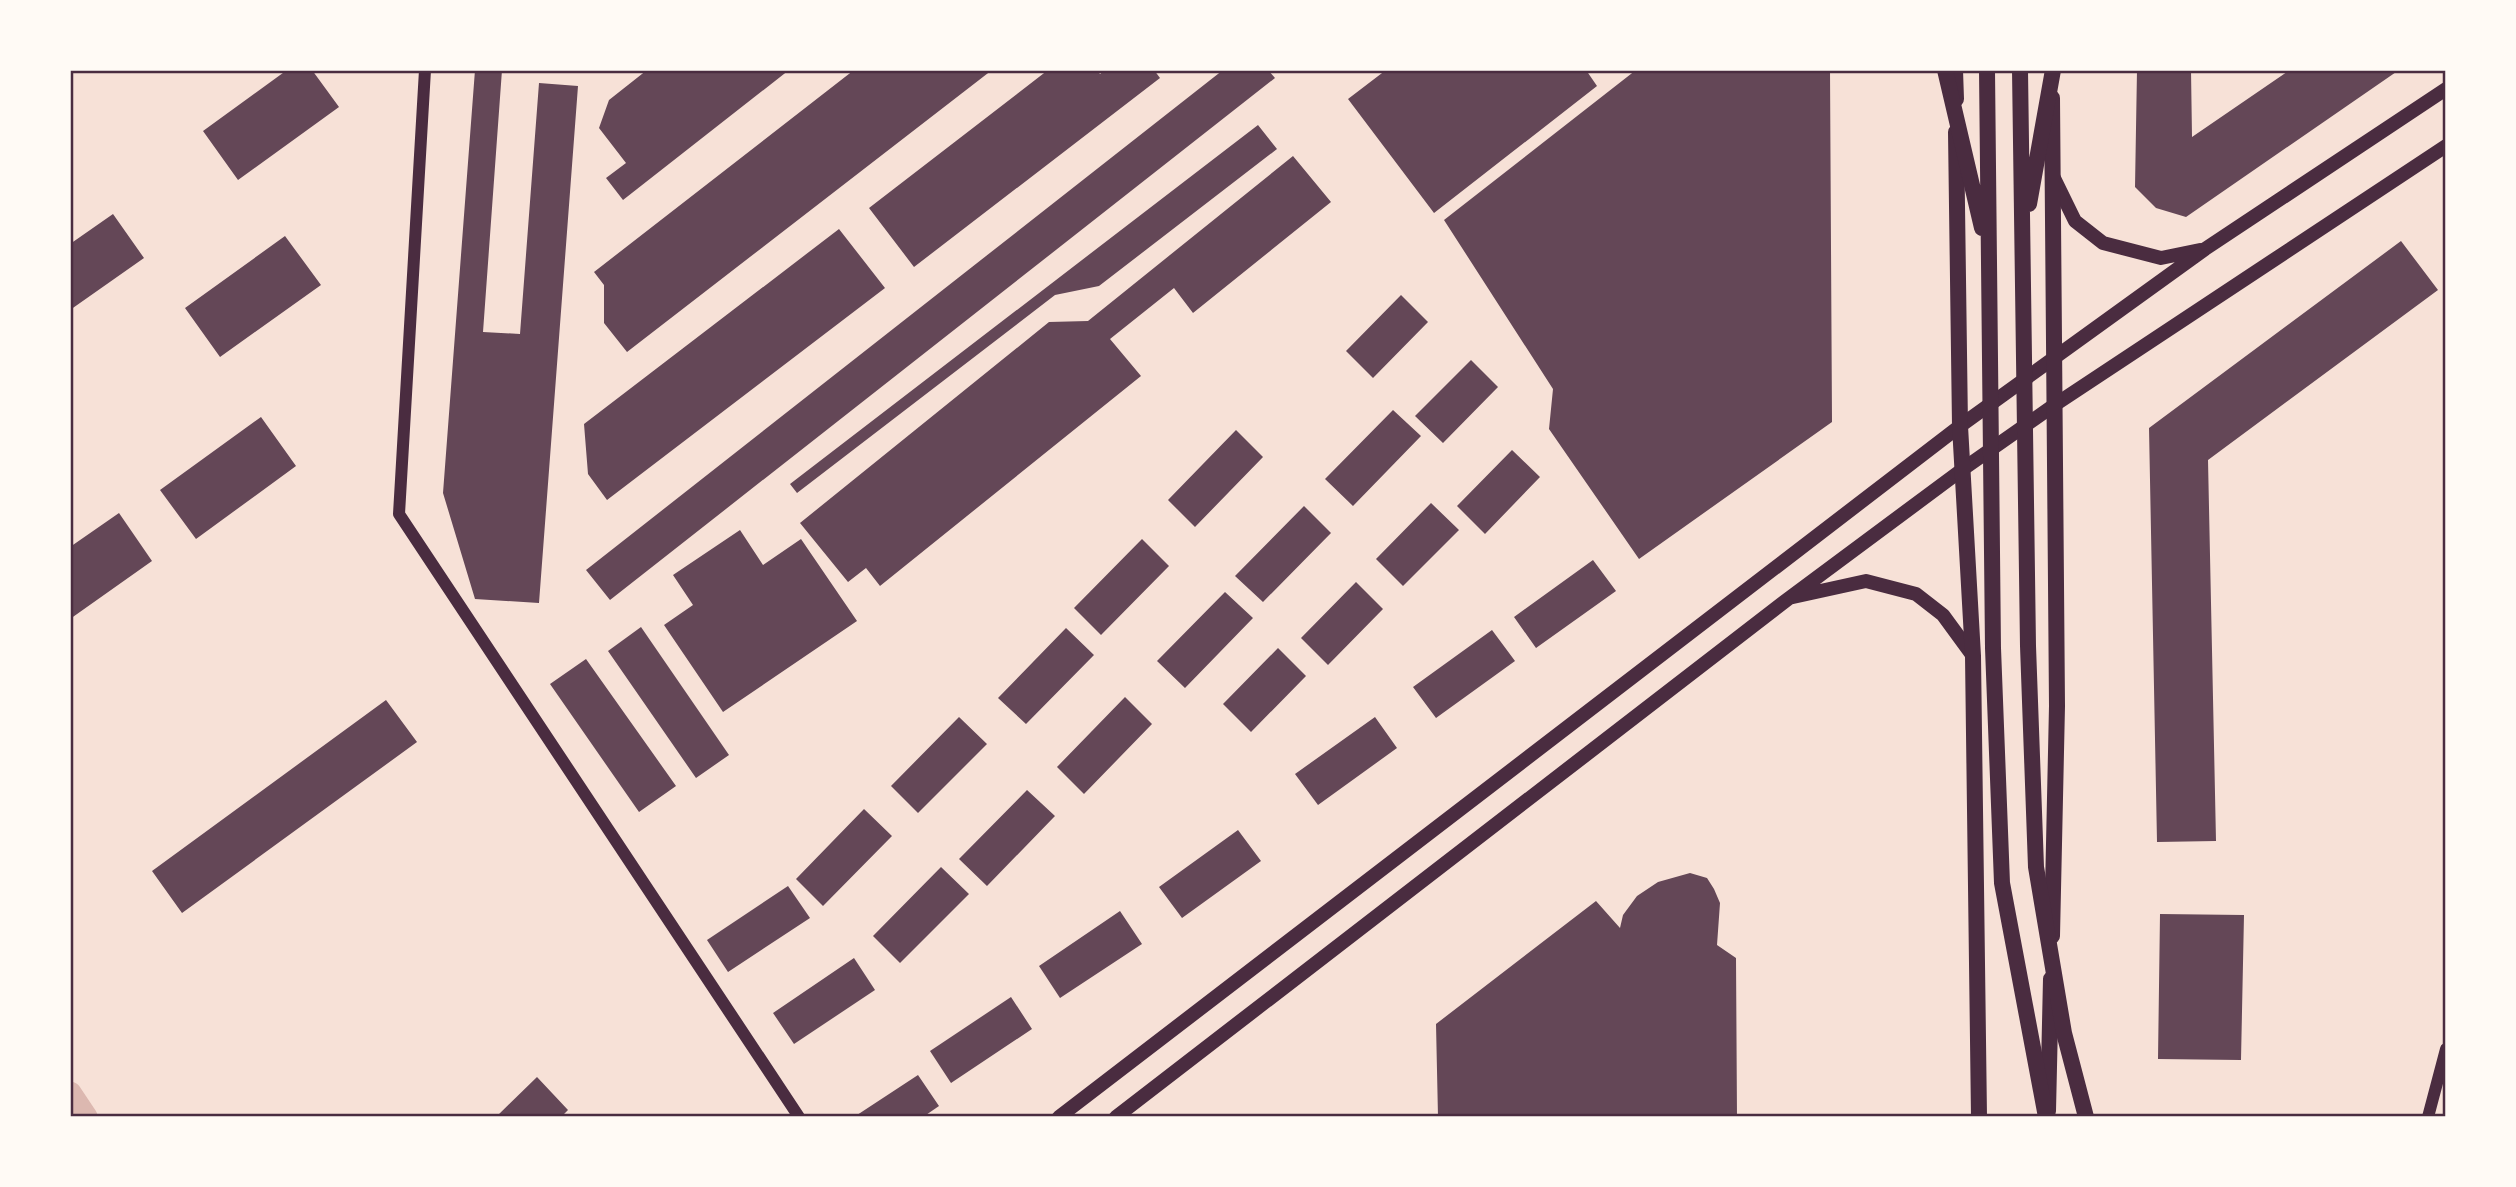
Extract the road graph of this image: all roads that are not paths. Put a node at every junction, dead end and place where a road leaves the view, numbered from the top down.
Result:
1 (425, 70) edge
2 (1945, 70) edge
3 (1955, 70) edge
4 (1987, 70) edge
5 (2020, 70) edge
6 (2053, 70) edge
7 (2446, 89) edge
8 (2446, 146) edge
9 (2053, 176) junction
10 (2022, 241) junction
11 (2205, 249) junction
12 (1989, 258) junction
13 (2054, 359) junction
14 (2053, 406) junction
15 (1960, 426) junction
16 (1963, 469) junction
17 (1788, 598) junction
18 (1973, 656) junction
19 (2446, 1049) edge
20 (799, 1117) edge
21 (1059, 1117) edge
22 (1116, 1117) edge
23 (1979, 1117) edge
24 (2047, 1117) edge
25 (2086, 1117) edge
26 (2428, 1117) edge

1 - 20 street
2 - 12 main road
3 - 15 main road
4 - 12 main road
5 - 10 main road
6 - 9 main road
6 - 10 main road
7 - 11 main road
8 - 14 main road
9 - 11 main road
9 - 13 main road
10 - 25 main road
11 - 13 main road
12 - 24 main road
13 - 14 main road
13 - 15 main road
14 - 16 main road
14 - 24 main road
15 - 16 main road
15 - 21 main road
16 - 17 main road
16 - 18 main road
17 - 18 main road
17 - 22 main road
18 - 23 main road
19 - 26 street

